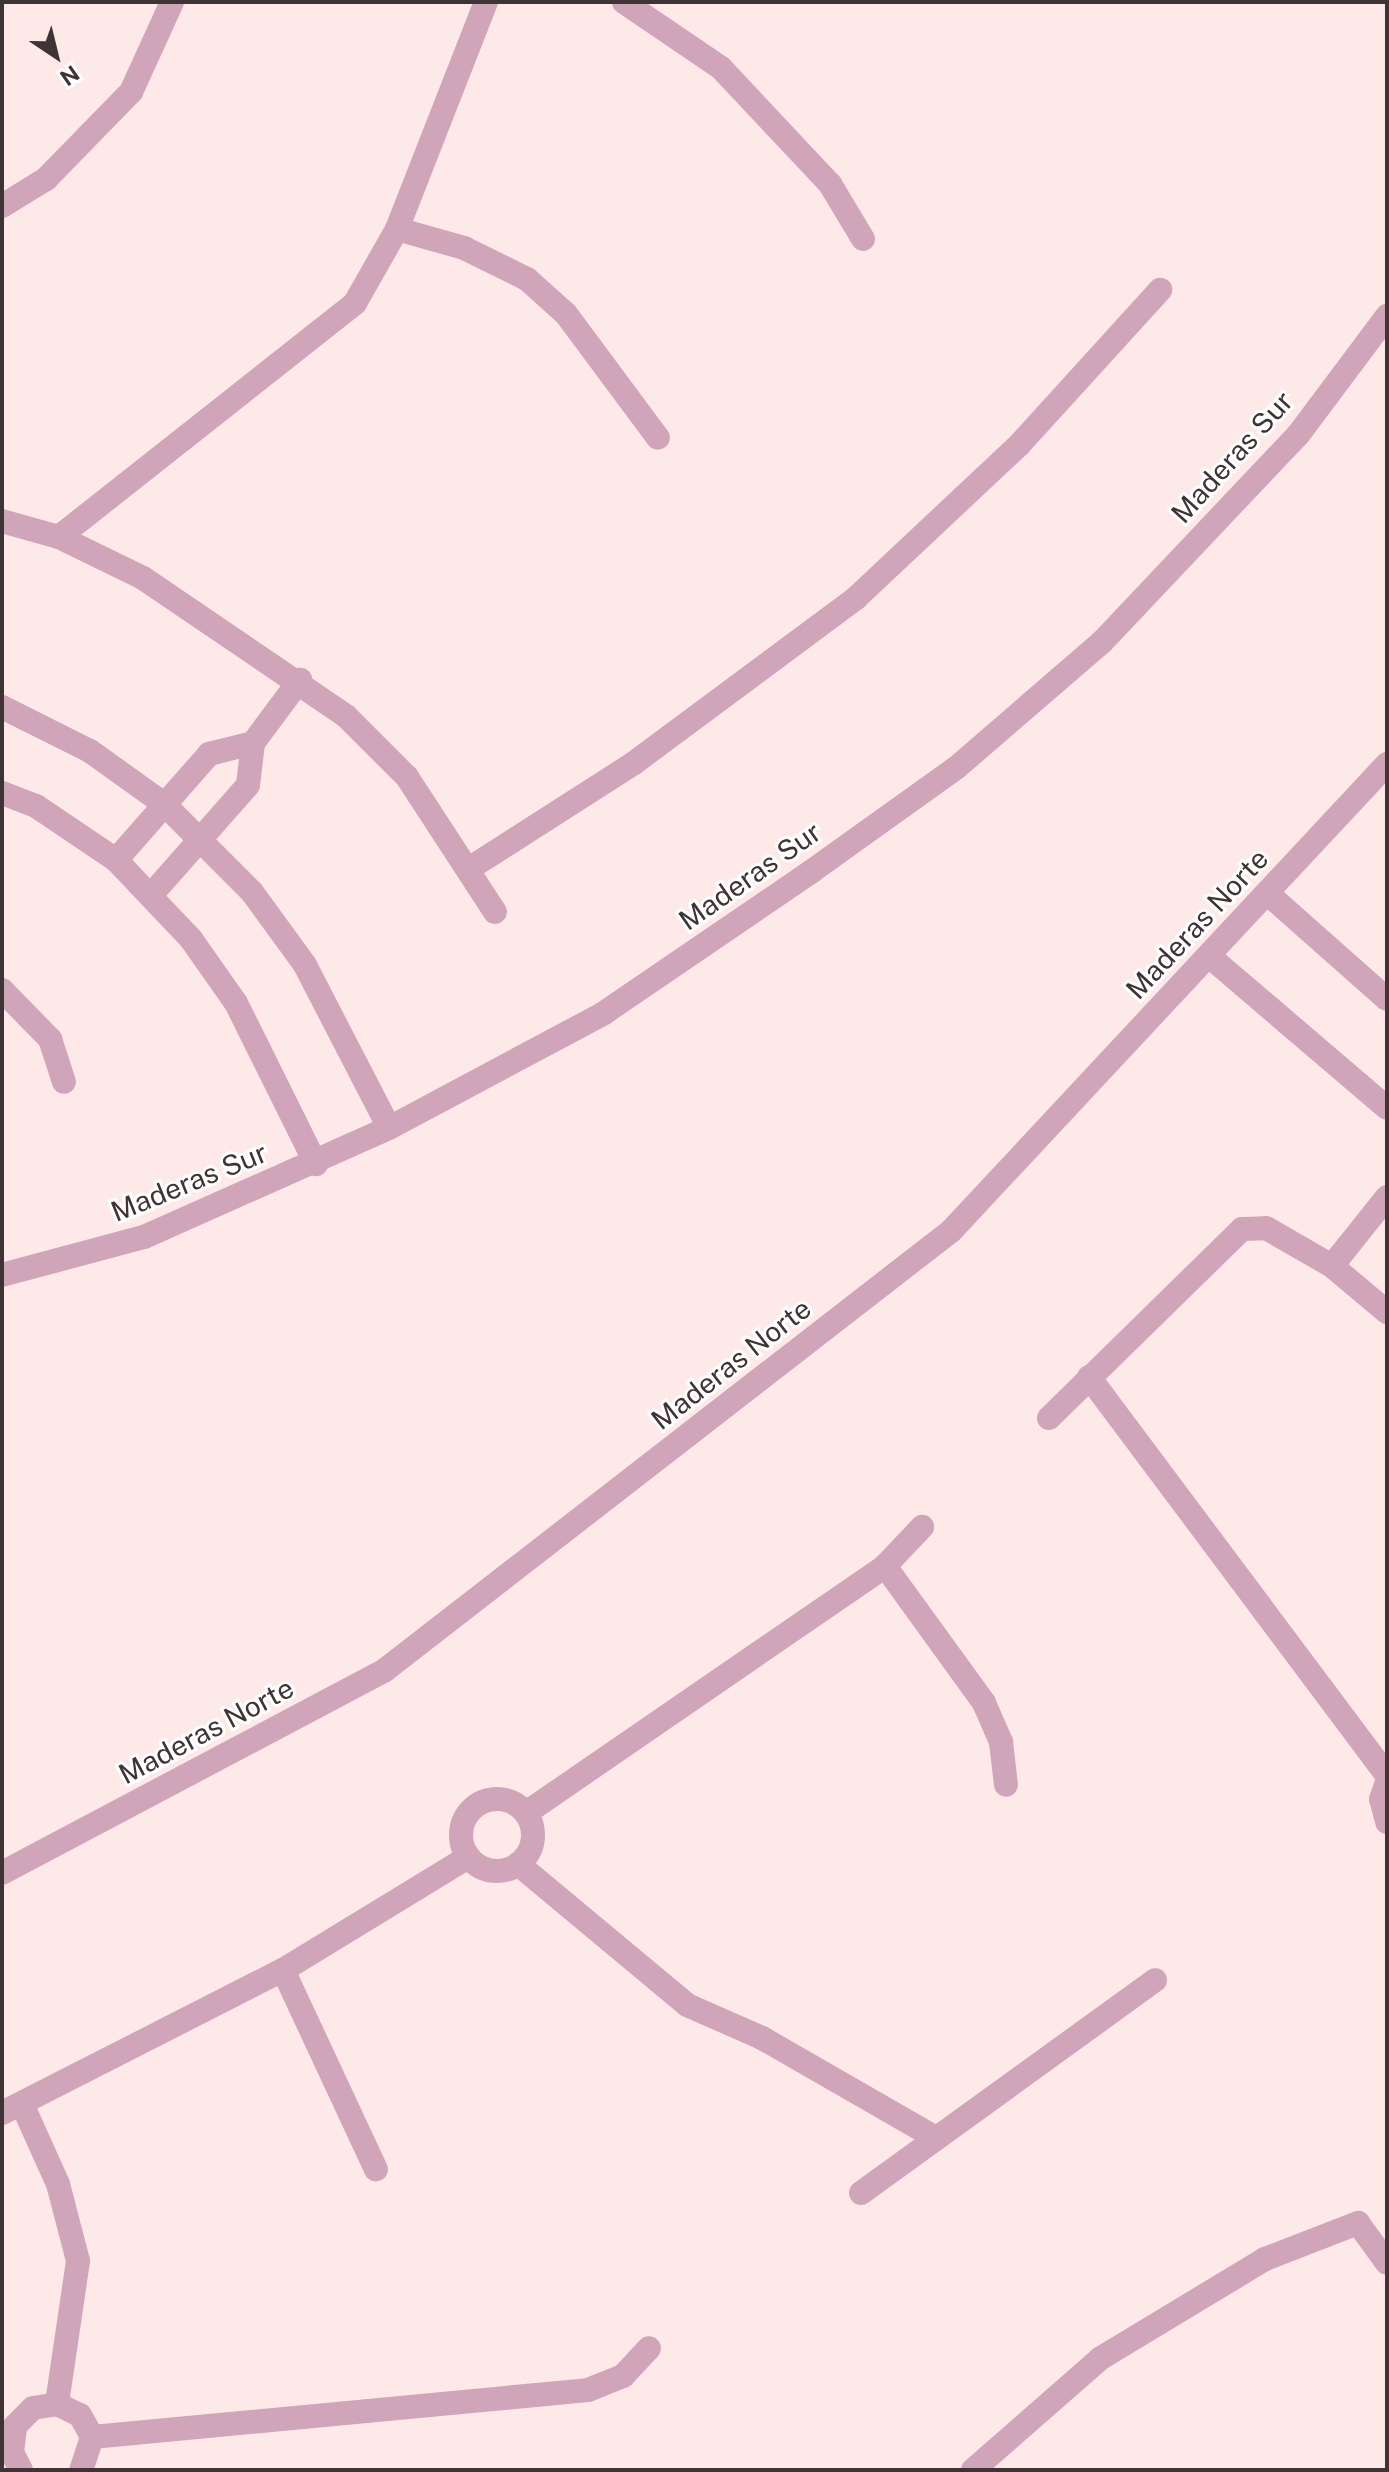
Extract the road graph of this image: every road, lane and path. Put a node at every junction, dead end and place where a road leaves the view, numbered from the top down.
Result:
1 (172, 2) edge
2 (486, 2) edge
3 (624, 2) edge
4 (2, 206) edge
5 (397, 229) junction
6 (863, 239) dead end
7 (1160, 290) dead end
8 (1387, 316) edge
9 (658, 438) dead end
10 (2, 521) edge
11 (59, 537) junction
12 (300, 680) junction
13 (2, 707) edge
14 (253, 743) junction
15 (1387, 764) edge
16 (2, 793) edge
17 (164, 804) junction
18 (201, 839) junction
19 (116, 860) junction
20 (470, 868) junction
21 (1267, 893) junction
22 (152, 894) junction
23 (495, 912) dead end
24 (1209, 956) junction
25 (2, 990) edge
26 (1387, 999) edge
27 (64, 1082) dead end
28 (1387, 1108) edge
29 (389, 1128) junction
30 (316, 1164) junction
31 (1387, 1197) edge
32 (1332, 1266) junction
33 (2, 1275) edge
34 (1387, 1312) edge
35 (1089, 1377) junction
36 (1049, 1418) dead end
37 (922, 1527) dead end
38 (885, 1566) junction
39 (1387, 1775) edge
40 (1387, 1782) edge
41 (1006, 1785) dead end
42 (526, 1813) junction
43 (1387, 1822) edge
44 (468, 1857) junction
45 (518, 1864) junction
46 (2, 1873) edge
47 (283, 1970) junction
48 (1155, 1980) dead end
49 (12, 2109) edge
50 (936, 2138) junction
51 (376, 2169) dead end
52 (861, 2193) dead end
53 (1387, 2263) edge
54 (649, 2348) dead end
55 (57, 2404) junction
56 (92, 2437) junction
57 (21, 2470) edge
58 (81, 2470) edge
59 (973, 2470) edge

1 - 4 street
2 - 5 street
3 - 6 street
5 - 9 street
5 - 11 street
7 - 20 street
8 - 29 street, Maderas Sur
10 - 11 street
11 - 12 street
12 - 14 street
12 - 20 street
13 - 17 street
14 - 17 street
14 - 18 street
15 - 21 street, Maderas Norte
16 - 19 street
17 - 18 street
17 - 19 street
18 - 22 street
18 - 29 street
19 - 22 street
20 - 23 street
21 - 24 street, Maderas Norte
21 - 26 street
22 - 30 street
24 - 28 street
24 - 46 street, Maderas Norte
25 - 27 street
29 - 30 street, Maderas Sur
30 - 33 street, Maderas Sur
31 - 32 street
32 - 34 street
32 - 35 street
35 - 36 street
35 - 39 street
37 - 38 street
38 - 41 street
38 - 42 street
40 - 43 street
42 - 44 street
42 - 45 street
44 - 45 street
44 - 47 street
45 - 50 street
47 - 49 street
47 - 51 street
48 - 50 street
49 - 55 street
50 - 52 street
53 - 59 street
54 - 56 street
55 - 56 street
55 - 57 street
56 - 58 street

